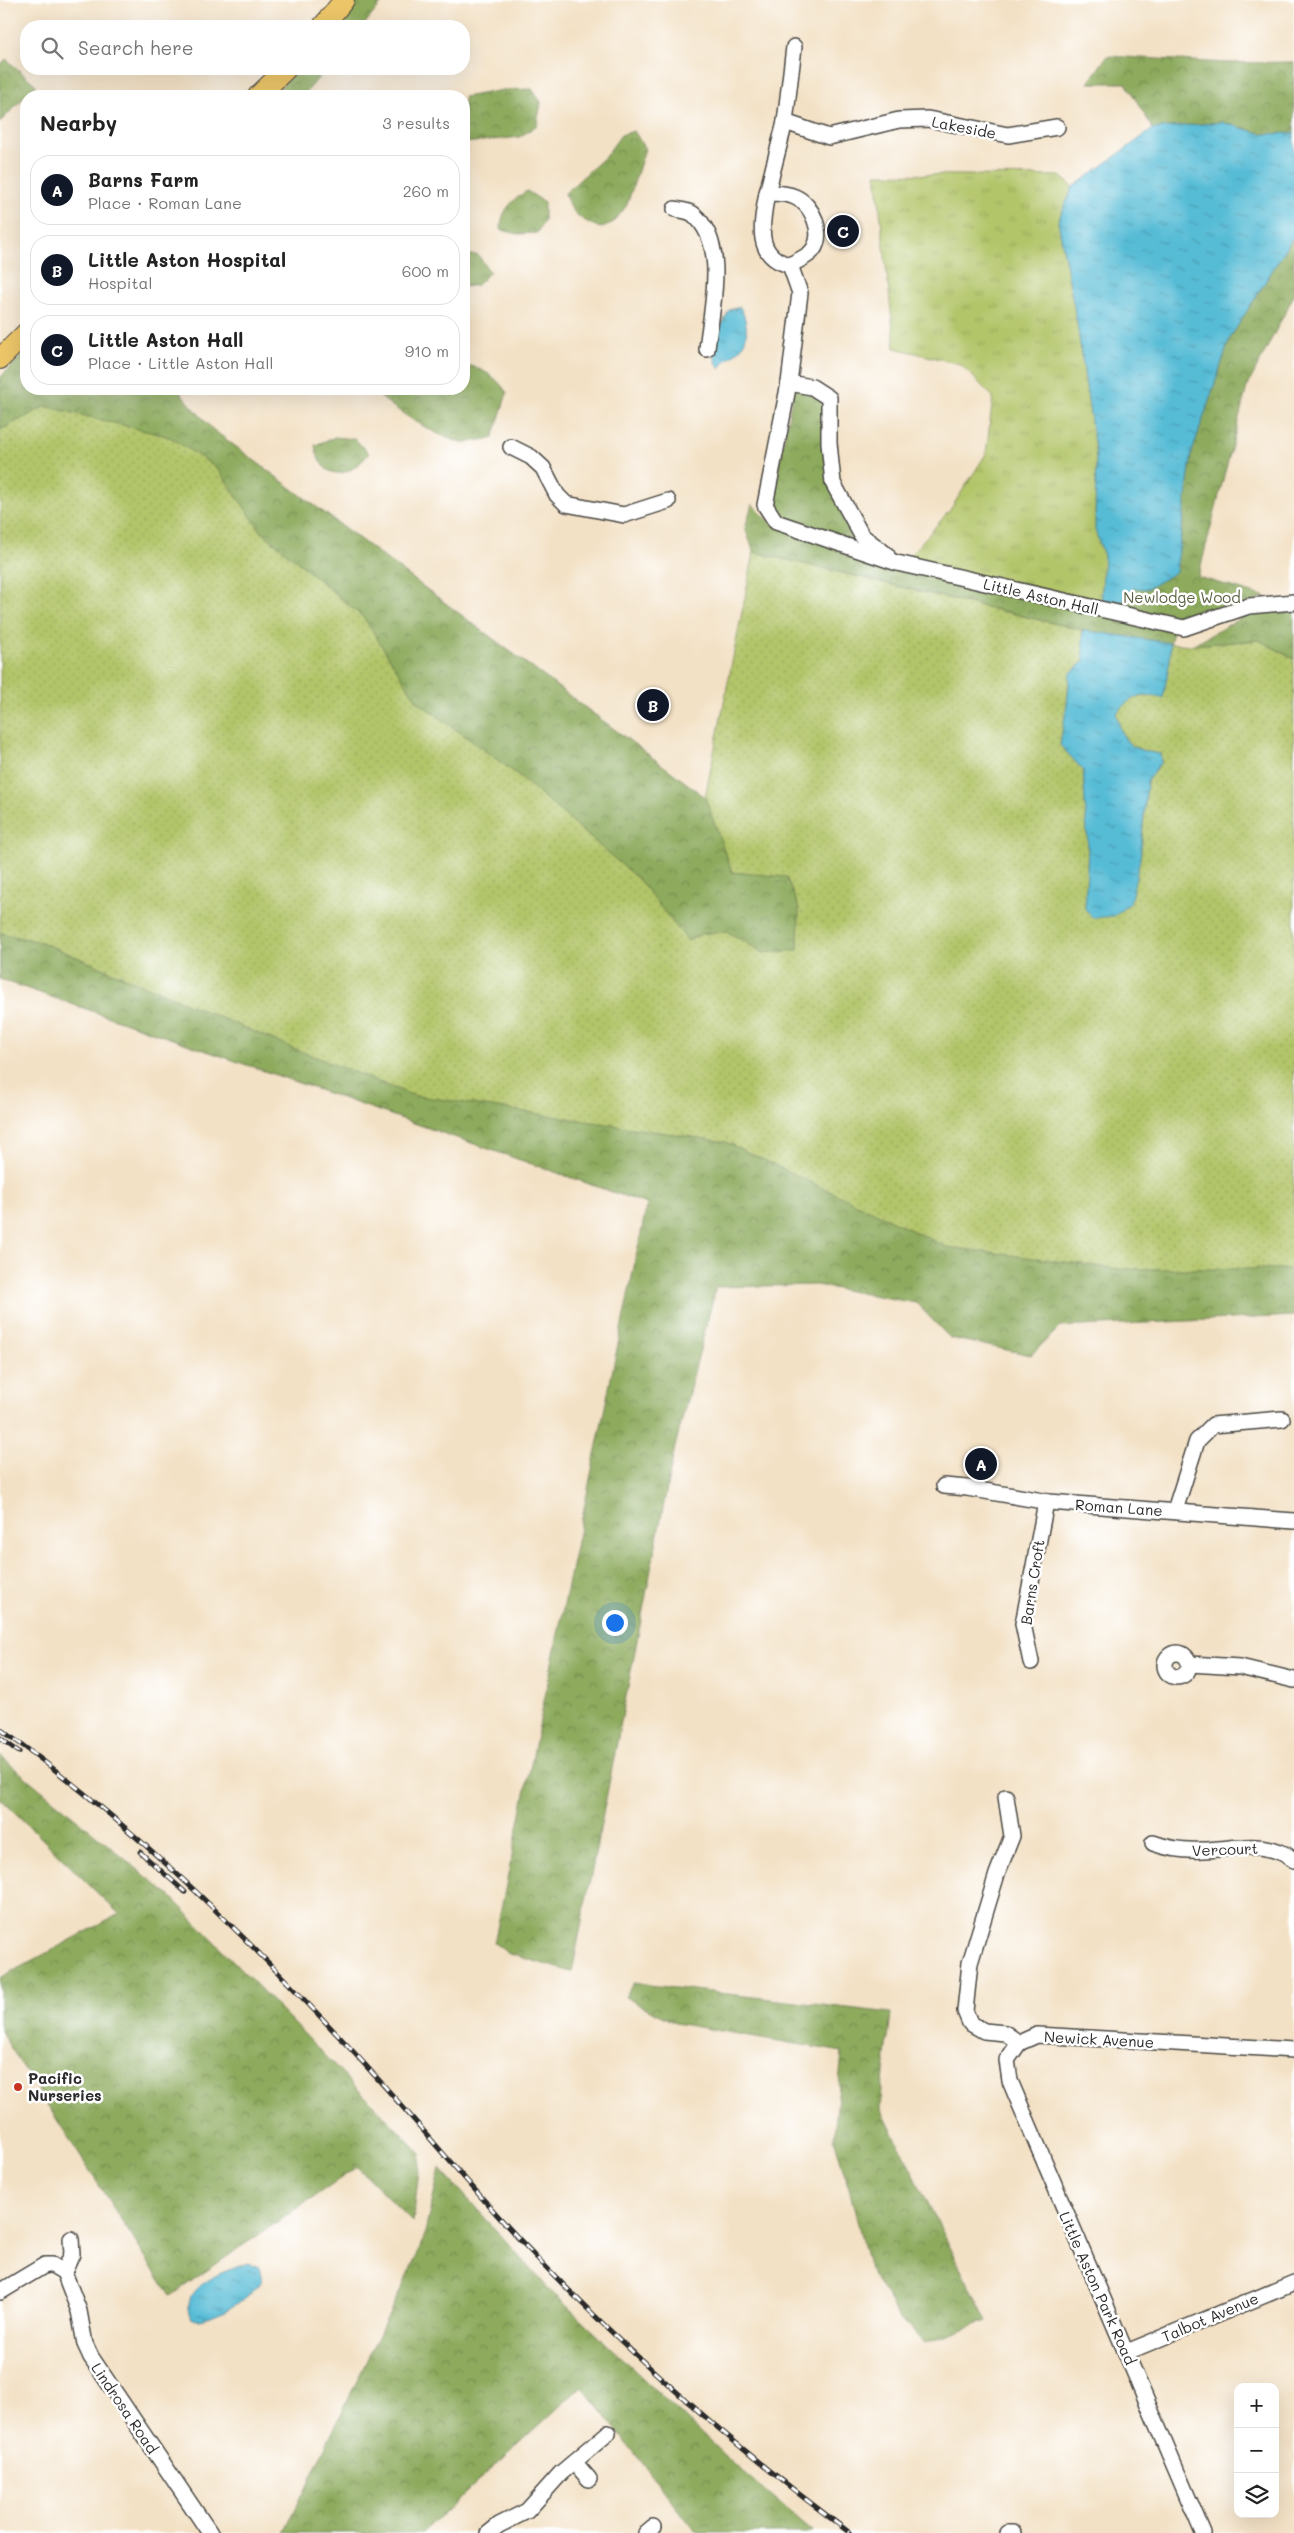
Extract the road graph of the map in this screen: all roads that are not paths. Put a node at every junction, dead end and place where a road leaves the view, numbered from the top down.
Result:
1 (344, 0) edge
2 (328, 20) edge
3 (794, 46) dead end
4 (280, 75) edge
5 (264, 90) edge
6 (785, 122) junction
7 (1057, 127) dead end
8 (767, 193) junction
9 (675, 209) dead end
10 (790, 265) junction
11 (20, 339) edge
12 (707, 349) dead end
13 (0, 359) edge
14 (789, 383) junction
15 (511, 448) dead end
16 (668, 501) dead end
17 (897, 563) junction
18 (1294, 602) edge
19 (1282, 1419) dead end
20 (944, 1486) dead end
21 (1046, 1502) junction
22 (1175, 1510) junction
23 (1294, 1521) edge
24 (1031, 1662) dead end
25 (1190, 1664) dead end
26 (1294, 1680) edge
27 (1006, 1797) dead end
28 (1153, 1843) dead end
29 (1294, 1860) edge
30 (1019, 2043) junction
31 (1294, 2050) edge
32 (72, 2239) dead end
33 (64, 2272) junction
34 (1294, 2282) edge
35 (0, 2292) edge
36 (1126, 2352) junction
37 (608, 2433) dead end
38 (575, 2463) junction
39 (589, 2479) dead end
40 (210, 2533) edge
41 (489, 2533) edge
42 (1008, 2533) edge
43 (1013, 2533) edge
44 (1203, 2533) edge

1 - 2 main road
3 - 6 street
4 - 5 main road
6 - 7 street, Lakeside
6 - 8 street
8 - 10 street
8 - 10 street
9 - 12 street
10 - 14 street, Little Aston Hall
11 - 13 main road
14 - 17 street, Little Aston Hall
14 - 17 street, Little Aston Hall
15 - 16 street
17 - 18 street, Little Aston Hall
19 - 22 street
20 - 21 street, Roman Lane
21 - 22 street, Roman Lane
21 - 24 street, Barns Croft
22 - 23 street, Roman Lane
25 - 26 street
27 - 30 street
28 - 29 street, Vercourt
30 - 31 street, Newick Avenue
30 - 36 street, Little Aston Park Road
32 - 33 street
33 - 35 street
33 - 40 street, Lindrosa Road
34 - 36 street, Talbot Avenue
36 - 44 street, Little Aston Park Road
37 - 38 street
38 - 39 street
38 - 41 street
42 - 43 street

